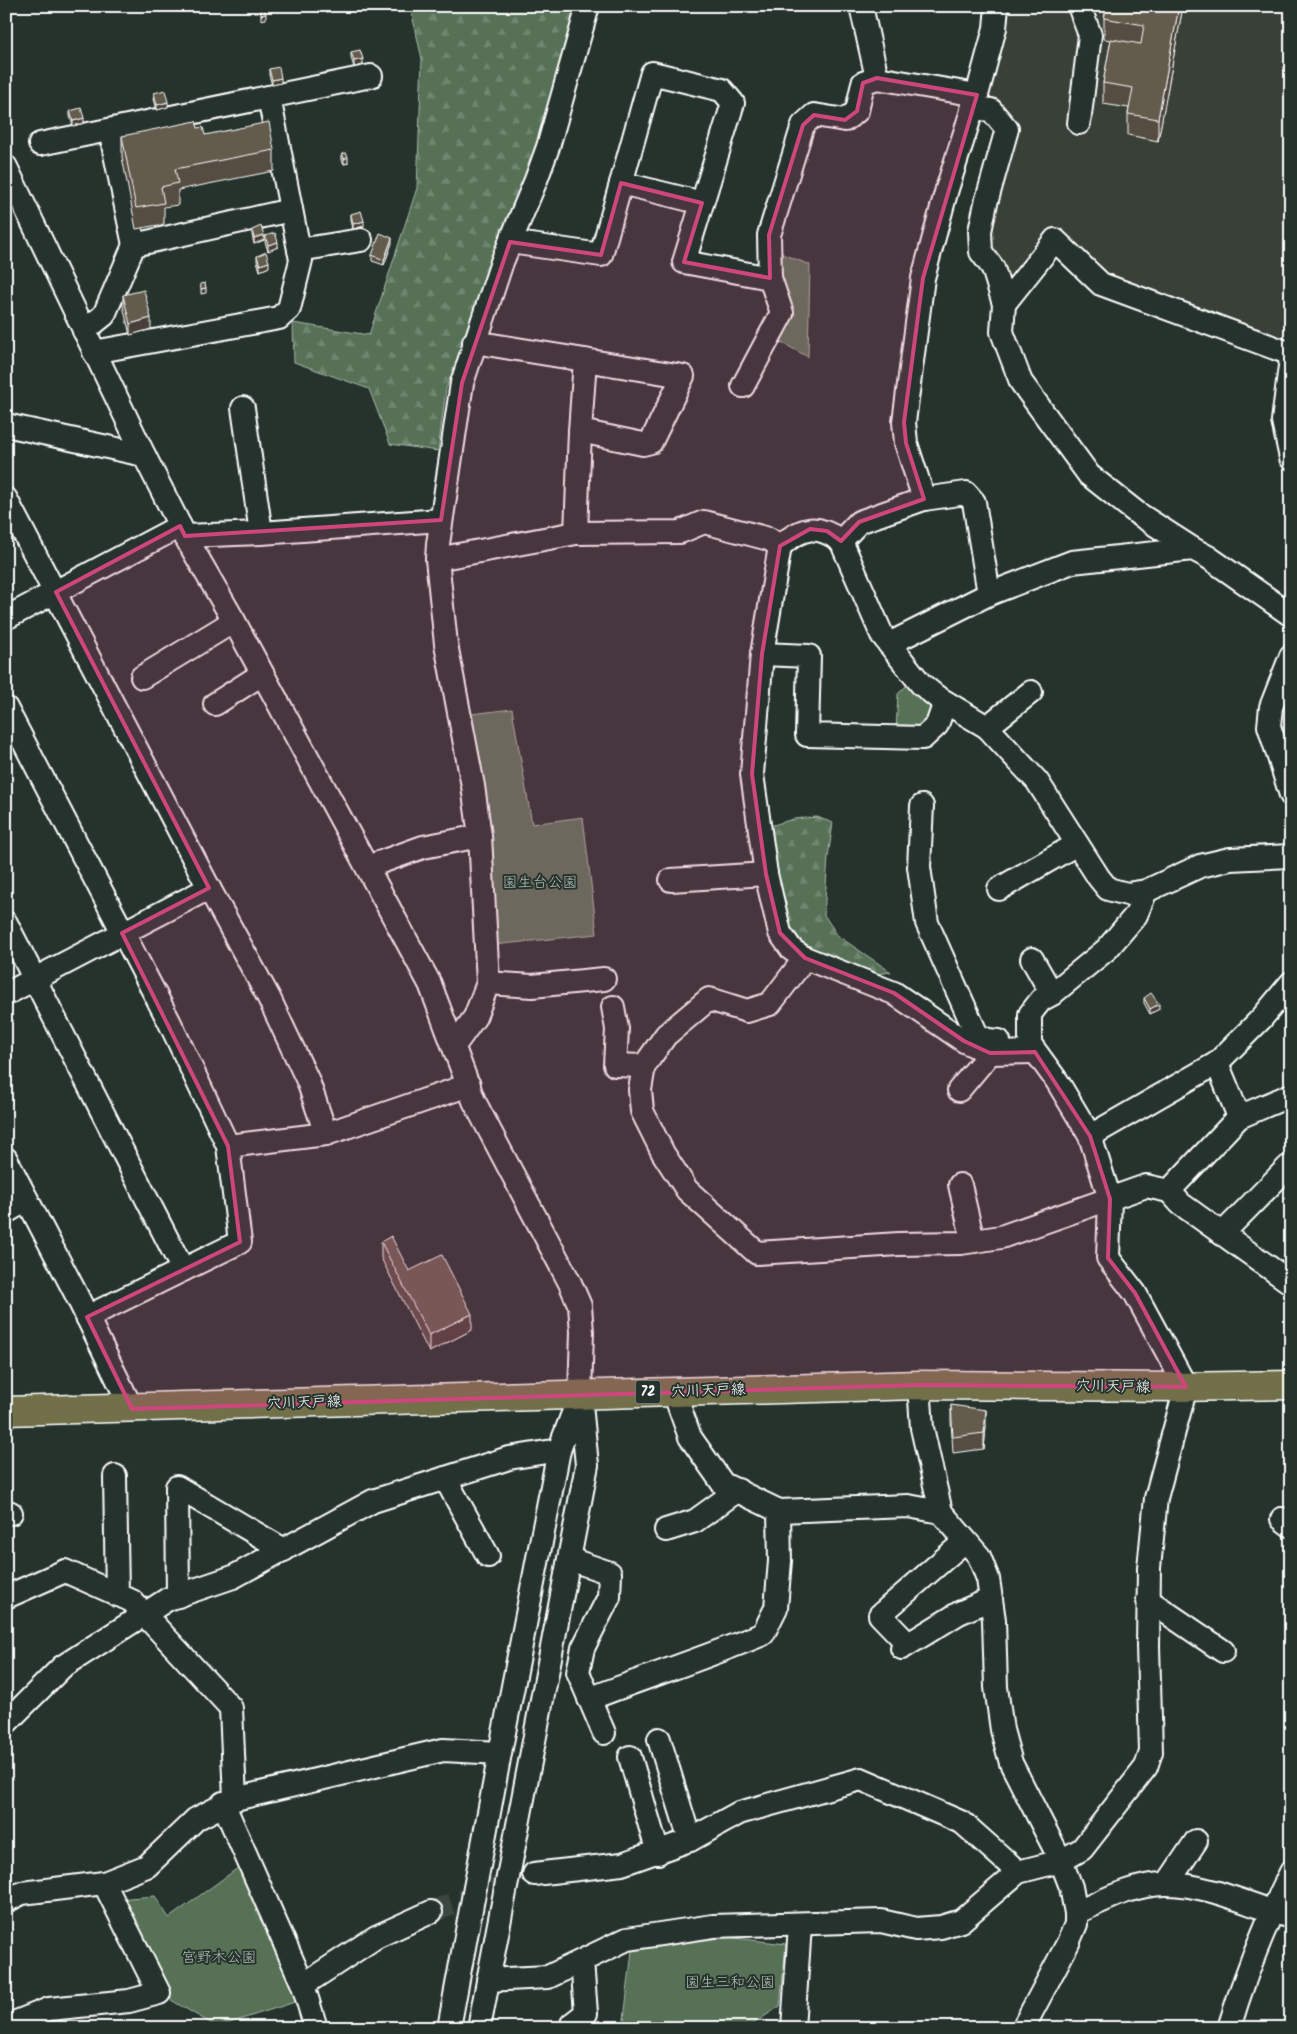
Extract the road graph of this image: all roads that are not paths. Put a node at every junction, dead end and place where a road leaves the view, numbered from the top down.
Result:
1 (588, 6) edge
2 (862, 6) edge
3 (997, 6) edge
4 (1079, 6) edge
5 (371, 76) dead end
6 (878, 78) junction
7 (269, 97) junction
8 (975, 102) junction
9 (1080, 123) dead end
10 (110, 130) junction
11 (40, 144) dead end
12 (6, 167) edge
13 (621, 183) junction
14 (702, 203) junction
15 (291, 210) junction
16 (361, 240) dead end
17 (510, 242) junction
18 (134, 245) junction
19 (299, 250) junction
20 (770, 278) junction
21 (1004, 304) junction
22 (84, 331) junction
23 (474, 342) junction
24 (94, 352) junction
25 (1291, 356) edge
26 (584, 360) junction
27 (743, 386) dead end
28 (242, 408) dead end
29 (6, 425) edge
30 (580, 431) junction
31 (144, 455) junction
32 (1291, 458) edge
33 (6, 499) edge
34 (924, 499) junction
35 (441, 520) junction
36 (182, 531) junction
37 (262, 533) junction
38 (576, 533) junction
39 (842, 541) junction
40 (780, 546) junction
41 (1193, 549) junction
42 (438, 559) junction
43 (56, 592) junction
44 (989, 594) junction
45 (1291, 615) edge
46 (6, 618) edge
47 (234, 621) junction
48 (889, 644) junction
49 (762, 654) junction
50 (1291, 656) edge
51 (262, 674) junction
52 (142, 677) dead end
53 (1031, 692) dead end
54 (945, 702) junction
55 (215, 704) dead end
56 (6, 708) edge
57 (987, 727) junction
58 (1291, 795) edge
59 (922, 806) dead end
60 (480, 836) junction
61 (1077, 844) junction
62 (1291, 856) edge
63 (367, 866) junction
64 (766, 874) junction
65 (670, 880) dead end
66 (209, 888) junction
67 (999, 889) dead end
68 (1146, 892) junction
69 (6, 923) edge
70 (122, 933) junction
71 (805, 958) junction
72 (1032, 959) dead end
73 (35, 978) junction
74 (604, 978) dead end
75 (488, 983) junction
76 (1291, 983) edge
77 (6, 994) edge
78 (1052, 994) junction
79 (612, 1007) dead end
80 (454, 1046) junction
81 (1032, 1048) junction
82 (990, 1053) junction
83 (1217, 1062) junction
84 (644, 1066) junction
85 (469, 1085) junction
86 (959, 1090) dead end
87 (1291, 1095) edge
88 (1239, 1117) junction
89 (326, 1134) junction
90 (1090, 1136) junction
91 (228, 1146) junction
92 (6, 1159) edge
93 (1288, 1167) dead end
94 (960, 1185) dead end
95 (1170, 1191) junction
96 (1110, 1199) junction
97 (27, 1200) junction
98 (6, 1212) edge
99 (1222, 1234) junction
100 (972, 1241) junction
101 (184, 1270) junction
102 (1291, 1283) edge
103 (87, 1317) junction
104 (919, 1384) junction
105 (1291, 1385) edge
106 (1186, 1387) junction
107 (674, 1392) junction
108 (580, 1394) junction
109 (132, 1408) junction
110 (6, 1411) edge
111 (559, 1450) junction
112 (114, 1476) dead end
113 (444, 1478) junction
114 (738, 1490) junction
115 (779, 1511) junction
116 (941, 1512) junction
117 (666, 1530) dead end
118 (965, 1541) junction
119 (284, 1550) junction
120 (488, 1556) dead end
121 (569, 1558) junction
122 (117, 1595) junction
123 (178, 1596) junction
124 (6, 1597) edge
125 (991, 1599) junction
126 (1148, 1600) junction
127 (146, 1615) junction
128 (1223, 1651) dead end
129 (589, 1699) junction
130 (6, 1723) edge
131 (604, 1733) dead end
132 (659, 1739) dead end
133 (500, 1753) junction
134 (630, 1757) dead end
135 (229, 1801) junction
136 (690, 1840) junction
137 (1196, 1841) dead end
138 (658, 1853) junction
139 (1061, 1861) junction
140 (1018, 1872) junction
141 (1291, 1872) edge
142 (534, 1874) tunnel mouth
143 (104, 1883) junction
144 (1167, 1884) junction
145 (6, 1901) edge
146 (431, 1912) tunnel mouth
147 (1076, 1913) junction
148 (1281, 1914) edge
149 (800, 1924) junction
150 (582, 1961) junction
151 (488, 1980) junction
152 (302, 1985) junction
153 (572, 2024) dead end
154 (6, 2026) edge
155 (316, 2028) edge
156 (449, 2028) edge
157 (480, 2028) edge
158 (793, 2028) edge
159 (1024, 2028) edge
160 (1229, 2028) edge

1 - 17 street
2 - 6 street
3 - 8 street
4 - 9 street
5 - 7 street
6 - 8 street
6 - 20 street
7 - 10 street
7 - 15 street
8 - 21 street
8 - 34 street
10 - 11 street
10 - 18 street
12 - 22 street
13 - 14 street
13 - 14 street
13 - 17 street
14 - 20 street
15 - 18 street
15 - 19 street
16 - 19 street
17 - 23 street
18 - 22 street
19 - 24 street
20 - 27 street
21 - 25 street
21 - 41 street
22 - 24 street
23 - 26 street
23 - 35 street
24 - 31 street
25 - 32 street
26 - 30 street
26 - 30 street
28 - 37 street
29 - 31 street
30 - 38 street
31 - 36 street
33 - 43 street
34 - 39 street
34 - 44 street
35 - 37 street
35 - 42 street
36 - 37 street
36 - 43 street
36 - 47 street
38 - 40 street
38 - 42 street
39 - 40 street
39 - 48 street
40 - 49 street
41 - 44 street
41 - 45 street
42 - 60 street
43 - 46 street
43 - 66 street
44 - 48 street
47 - 51 street
47 - 52 street
48 - 54 street
49 - 54 street
49 - 64 street
50 - 58 street
51 - 55 street
51 - 63 street
53 - 57 street
54 - 57 street
56 - 70 street
57 - 61 street
59 - 81 street
60 - 63 street
60 - 75 street
61 - 67 street
61 - 68 street
62 - 68 street
63 - 80 street
64 - 65 street
64 - 71 street
66 - 70 street
66 - 89 street
68 - 78 street
69 - 73 street
70 - 73 street
70 - 91 street
71 - 82 street
71 - 84 street
72 - 78 street
73 - 77 street
73 - 101 street
74 - 75 street
75 - 80 street
76 - 83 street
78 - 81 street
79 - 84 street
80 - 85 street
81 - 82 street
81 - 90 street
82 - 86 street
83 - 88 street
83 - 90 street
84 - 100 street
85 - 89 street
85 - 108 street
87 - 88 street
88 - 95 street
89 - 91 street
90 - 96 street
91 - 101 street
92 - 97 street
93 - 99 street
94 - 100 street
95 - 96 street
95 - 99 street
96 - 100 street
96 - 106 street
97 - 98 street
97 - 103 street
99 - 102 street
101 - 103 street
103 - 109 street
104 - 106 main road, 穴川天戸線 / 72
104 - 107 main road, 穴川天戸線 / 72
104 - 116 street
105 - 106 main road, 穴川天戸線 / 72
106 - 126 street
107 - 108 main road, 穴川天戸線 / 72
107 - 114 street
108 - 109 main road, 穴川天戸線 / 72
108 - 111 street
108 - 121 street
109 - 110 main road, 穴川天戸線 / 72
111 - 113 street
111 - 133 street
112 - 122 street
113 - 119 street
113 - 120 street
114 - 115 street
114 - 117 street
115 - 116 street
115 - 129 street
116 - 118 street
118 - 125 street
118 - 125 street
119 - 123 street
119 - 123 street
121 - 129 street
121 - 151 street
122 - 124 street
122 - 127 street
123 - 127 street
125 - 139 street
126 - 128 street
126 - 139 street
127 - 130 street
127 - 135 street
129 - 131 street
132 - 136 street
133 - 135 street
133 - 156 street
134 - 138 street
135 - 143 street
135 - 152 street
136 - 138 street
136 - 140 street
137 - 144 street
138 - 142 street
139 - 140 street
139 - 147 street
140 - 149 street
141 - 148 street
143 - 145 street
143 - 154 street
144 - 147 street
144 - 148 street
146 - 152 street
147 - 159 street
148 - 160 street
149 - 150 street
149 - 158 street
150 - 151 street
150 - 153 street
151 - 157 street
152 - 155 street

